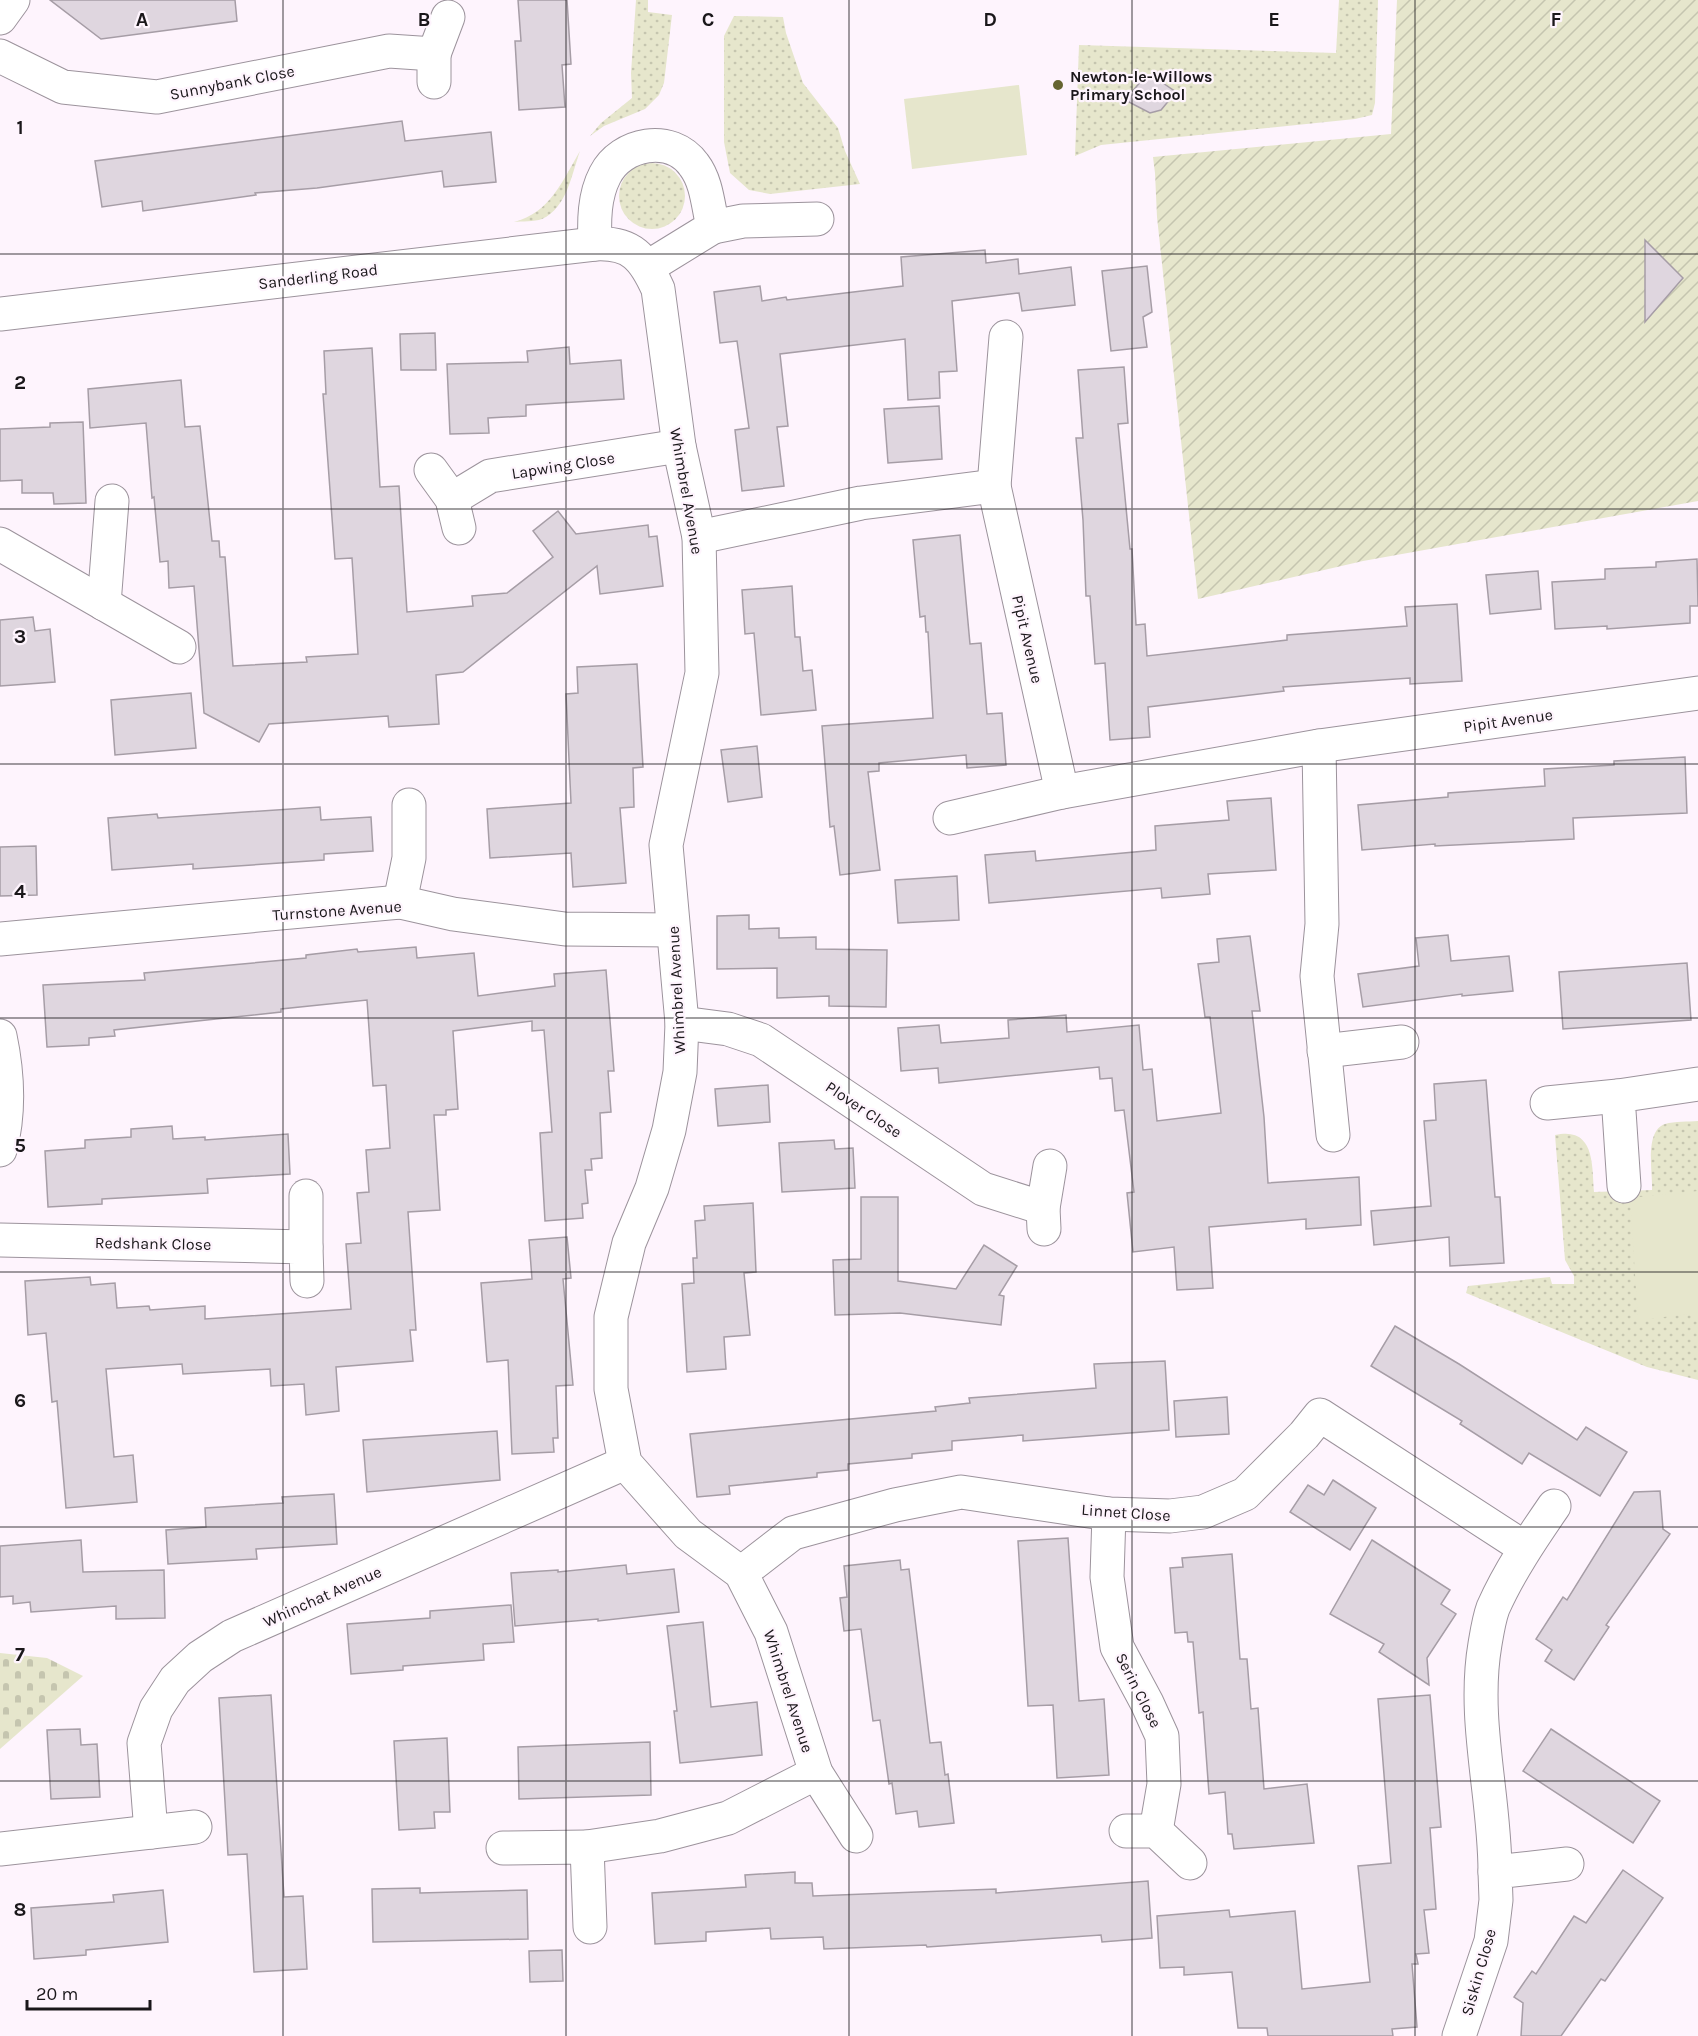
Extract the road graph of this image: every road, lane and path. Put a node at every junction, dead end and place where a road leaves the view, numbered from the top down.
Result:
1 (13, 0) edge
2 (448, 17) dead end
3 (0, 18) edge
4 (0, 56) edge
5 (818, 219) dead end
6 (713, 227) junction
7 (595, 244) junction
8 (642, 260) junction
9 (0, 314) edge
10 (1006, 337) dead end
11 (679, 446) junction
12 (431, 470) dead end
13 (994, 486) junction
14 (112, 501) dead end
15 (699, 537) junction
16 (0, 544) edge
17 (104, 604) junction
18 (179, 647) dead end
19 (1698, 693) edge
20 (1319, 746) junction
21 (1062, 792) junction
22 (409, 805) dead end
23 (950, 818) dead end
24 (400, 902) junction
25 (673, 930) junction
26 (0, 939) edge
27 (682, 1023) junction
28 (0, 1036) edge
29 (1402, 1042) dead end
30 (1324, 1050) junction
31 (1698, 1084) edge
32 (1618, 1096) junction
33 (1547, 1103) dead end
34 (1333, 1135) dead end
35 (0, 1150) edge
36 (1050, 1166) dead end
37 (1624, 1186) dead end
38 (306, 1196) dead end
39 (0, 1240) edge
40 (306, 1247) junction
41 (307, 1281) dead end
42 (625, 1463) junction
43 (1554, 1506) dead end
44 (1109, 1514) junction
45 (1525, 1548) junction
46 (741, 1573) junction
47 (816, 1773) junction
48 (195, 1827) dead end
49 (151, 1833) junction
50 (856, 1836) dead end
51 (503, 1848) dead end
52 (587, 1848) junction
53 (0, 1849) edge
54 (1190, 1863) dead end
55 (1567, 1864) dead end
56 (1495, 1872) junction
57 (590, 1927) dead end
58 (1459, 2036) edge

1 - 3 street
2 - 4 street, Sunnybank Close
5 - 6 street
6 - 7 street
6 - 8 street
7 - 8 street, Sanderling Road
7 - 9 street, Sanderling Road
8 - 11 street, Whimbrel Avenue
10 - 13 street, Pipit Avenue
11 - 12 street, Lapwing Close
11 - 15 street, Whimbrel Avenue
13 - 15 street
13 - 21 street, Pipit Avenue
14 - 17 street
15 - 25 street, Whimbrel Avenue
16 - 17 street
17 - 18 street
19 - 20 street, Pipit Avenue
20 - 21 street, Pipit Avenue
20 - 30 street
21 - 23 street, Pipit Avenue
22 - 24 street
24 - 25 street, Turnstone Avenue
24 - 26 street, Turnstone Avenue
25 - 27 street, Whimbrel Avenue
27 - 36 street, Plover Close
27 - 42 street, Whimbrel Avenue
28 - 35 street
29 - 30 street
30 - 34 street
31 - 32 street
32 - 33 street
32 - 37 street
38 - 40 street
39 - 40 street, Redshank Close
40 - 41 street
42 - 46 street, Whimbrel Avenue
42 - 49 street, Whinchat Avenue
43 - 45 street
44 - 45 street, Linnet Close
44 - 46 street, Linnet Close
44 - 54 street, Serin Close
45 - 56 street, Siskin Close
46 - 47 street, Whimbrel Avenue
47 - 50 street, Whimbrel Avenue
47 - 52 street, Whimbrel Avenue
48 - 49 street
49 - 53 street
51 - 52 street, Whimbrel Avenue
52 - 57 street
55 - 56 street
56 - 58 street, Siskin Close

